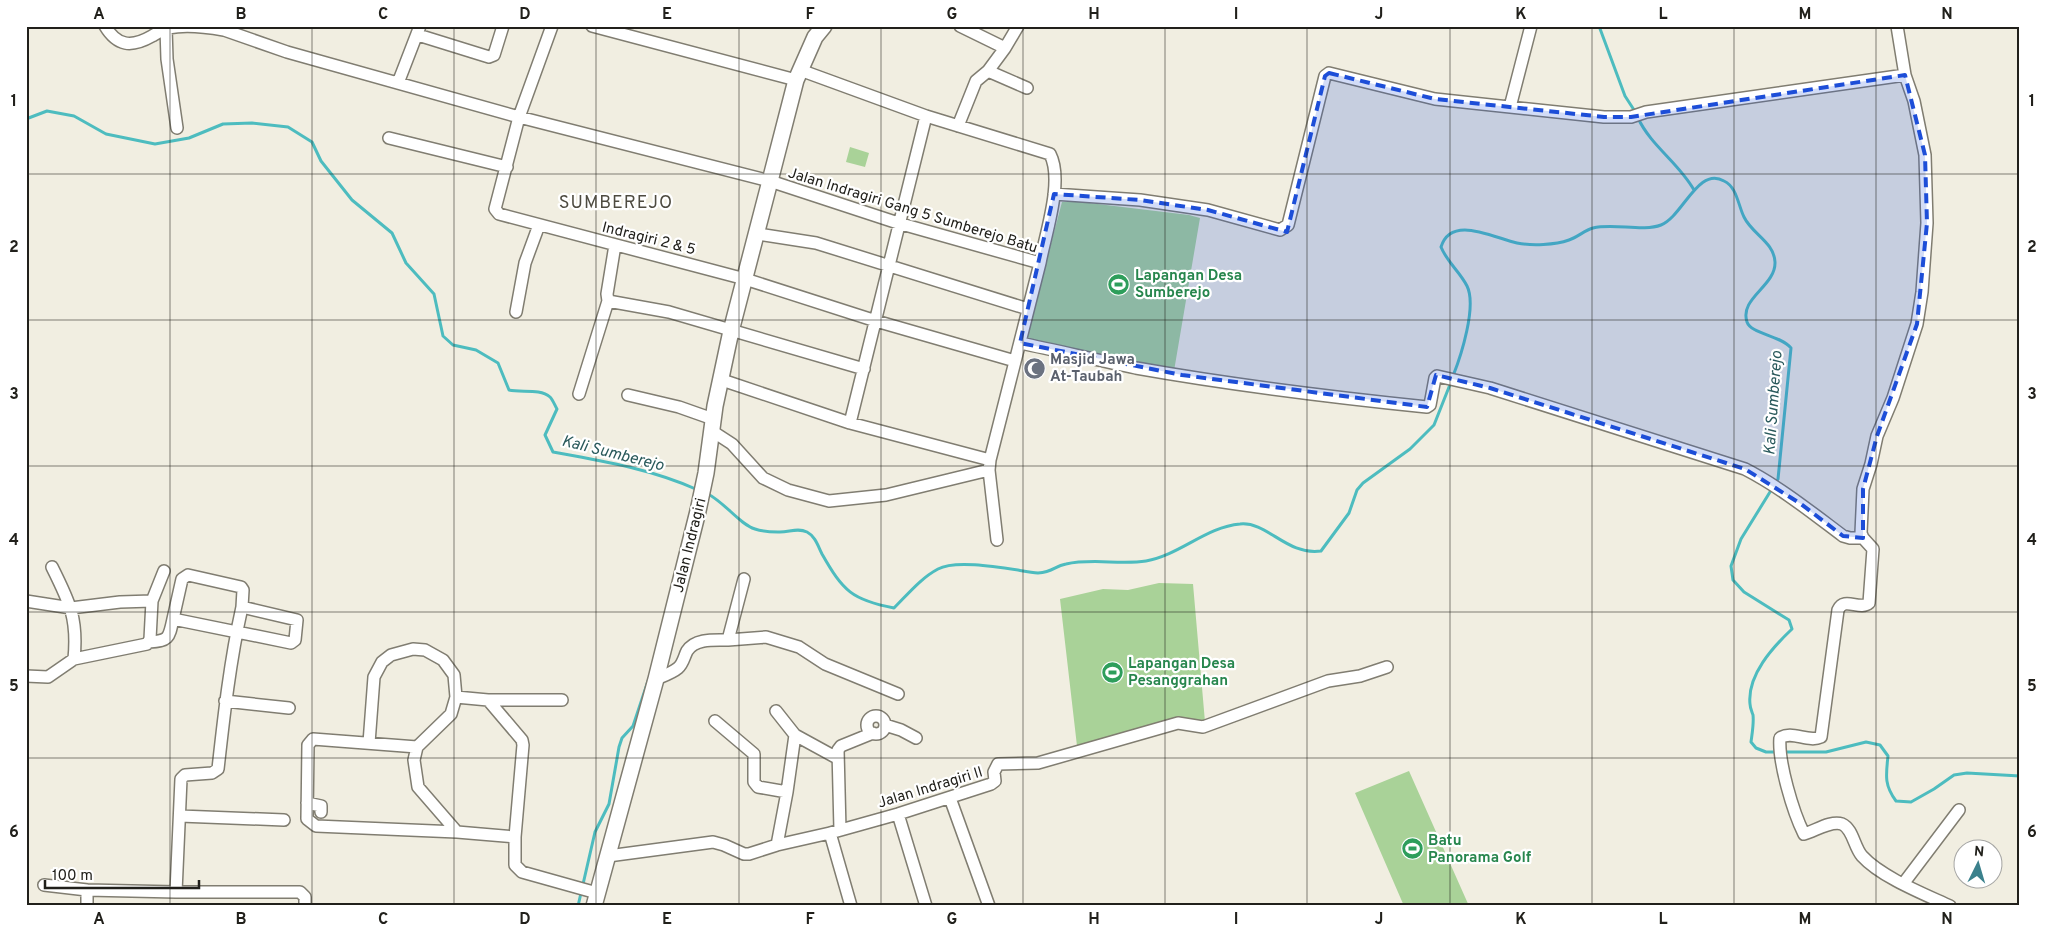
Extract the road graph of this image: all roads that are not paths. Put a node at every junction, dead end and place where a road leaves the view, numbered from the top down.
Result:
1 (105, 26) edge
2 (504, 26) edge
3 (552, 26) edge
4 (592, 26) edge
5 (824, 26) edge
6 (960, 26) edge
7 (1018, 26) edge
8 (1531, 26) edge
9 (1897, 26) edge
10 (166, 28) junction
11 (224, 28) edge
12 (419, 31) edge
13 (1005, 48) junction
14 (988, 71) junction
15 (798, 75) junction
16 (1905, 75) junction
17 (398, 83) junction
18 (1027, 88) dead end
19 (1510, 107) junction
20 (519, 116) junction
21 (926, 116) junction
22 (958, 126) junction
23 (177, 128) dead end
24 (389, 138) dead end
25 (507, 167) junction
26 (770, 181) junction
27 (1054, 194) junction
28 (898, 223) junction
29 (539, 225) junction
30 (758, 234) junction
31 (615, 245) junction
32 (1040, 263) junction
33 (889, 266) junction
34 (745, 279) junction
35 (608, 302) junction
36 (1028, 309) junction
37 (516, 312) dead end
38 (876, 321) junction
39 (731, 331) junction
40 (1020, 343) junction
41 (1015, 361) junction
42 (864, 370) junction
43 (722, 380) junction
44 (579, 394) dead end
45 (628, 395) dead end
46 (850, 423) junction
47 (712, 425) junction
48 (989, 465) junction
49 (1863, 538) junction
50 (997, 540) dead end
51 (52, 568) dead end
52 (164, 571) dead end
53 (744, 579) dead end
54 (26, 601) edge
55 (152, 601) junction
56 (242, 607) junction
57 (71, 608) junction
58 (173, 619) junction
59 (236, 631) junction
60 (728, 640) junction
61 (149, 642) junction
62 (74, 659) junction
63 (1387, 667) dead end
64 (26, 676) edge
65 (656, 679) junction
66 (898, 694) dead end
67 (456, 697) junction
68 (488, 700) junction
69 (562, 700) dead end
70 (225, 701) junction
71 (289, 708) dead end
72 (776, 711) dead end
73 (716, 721) dead end
74 (885, 725) junction
75 (873, 733) junction
76 (795, 735) junction
77 (916, 738) dead end
78 (369, 743) junction
79 (417, 747) junction
80 (837, 758) junction
81 (787, 792) junction
82 (950, 798) junction
83 (307, 804) junction
84 (1959, 810) dead end
85 (321, 812) dead end
86 (898, 814) junction
87 (180, 816) junction
88 (284, 820) dead end
89 (835, 831) junction
90 (457, 832) junction
91 (516, 837) junction
92 (777, 845) junction
93 (608, 856) junction
94 (1903, 884) junction
95 (44, 885) dead end
96 (87, 890) junction
97 (176, 892) junction
98 (593, 896) edge
99 (87, 906) edge
100 (305, 906) edge
101 (851, 906) edge
102 (926, 906) edge
103 (990, 906) edge
104 (1950, 906) edge

1 - 10 street
2 - 12 street
3 - 20 street, Indragiri 2 & 5
4 - 15 street
5 - 15 street, Jalan Indragiri
6 - 13 street
7 - 13 street
8 - 19 street
9 - 16 street
10 - 11 street, Jalan Indragiri Gang 5 Sumberejo Batu
10 - 23 street
11 - 17 street, Jalan Indragiri Gang 5 Sumberejo Batu
12 - 17 street
13 - 14 street
14 - 18 street
14 - 22 street
15 - 21 street
15 - 26 street, Jalan Indragiri
16 - 19 street
16 - 49 street
17 - 20 street, Jalan Indragiri Gang 5 Sumberejo Batu
19 - 27 street
20 - 25 street, Indragiri 2 & 5
20 - 26 street, Jalan Indragiri Gang 5 Sumberejo Batu
21 - 22 street
21 - 28 street
22 - 27 street
24 - 25 street
25 - 29 street, Indragiri 2 & 5
26 - 28 street, Jalan Indragiri Gang 5 Sumberejo Batu
26 - 30 street, Jalan Indragiri
27 - 32 street
28 - 32 street, Jalan Indragiri Gang 5 Sumberejo Batu
28 - 33 street
29 - 31 street, Indragiri 2 & 5
29 - 37 street
30 - 33 street
30 - 34 street, Jalan Indragiri
31 - 34 street, Indragiri 2 & 5
31 - 35 street
32 - 36 street, Jalan Indragiri Gang 5 Sumberejo Batu
33 - 36 street
33 - 38 street
34 - 38 street, Indragiri 2 & 5
34 - 39 street, Jalan Indragiri
35 - 39 street
35 - 44 street
36 - 40 street, Jalan Indragiri Gang 5 Sumberejo Batu
38 - 41 street, Indragiri 2 & 5
38 - 42 street
39 - 42 street
39 - 43 street, Jalan Indragiri
40 - 41 street, Jalan Indragiri Gang 5 Sumberejo Batu
40 - 49 street
41 - 48 street, Jalan Indragiri Gang 5 Sumberejo Batu
42 - 46 street
43 - 46 street
43 - 47 street, Jalan Indragiri
45 - 47 street
46 - 48 street
47 - 48 street
47 - 65 street, Jalan Indragiri
48 - 50 street
49 - 94 street
51 - 57 street
52 - 55 street
53 - 60 street
54 - 57 street
55 - 57 street
55 - 61 street
56 - 58 street
56 - 59 street
56 - 59 street
57 - 62 street
58 - 59 street
58 - 61 street
59 - 70 street
60 - 65 street
60 - 66 street
61 - 62 street
62 - 64 street
63 - 82 street, Jalan Indragiri II
65 - 93 street, Jalan Indragiri
67 - 68 street
67 - 78 street
67 - 79 street
68 - 69 street
68 - 91 street
70 - 71 street
70 - 87 street
72 - 76 street
73 - 81 street
74 - 75 street
74 - 75 street
74 - 77 street
75 - 80 street
76 - 80 street
76 - 81 street
78 - 79 street
78 - 83 street
79 - 90 street
80 - 89 street
81 - 92 street
82 - 86 street, Jalan Indragiri II
82 - 103 street
83 - 85 street
83 - 90 street
84 - 94 street
86 - 89 street, Jalan Indragiri II
86 - 102 street
87 - 88 street
87 - 97 street
89 - 92 street, Jalan Indragiri II
89 - 101 street
90 - 91 street
91 - 98 street
92 - 93 street, Jalan Indragiri II
93 - 98 street, Jalan Indragiri
94 - 104 street
95 - 96 street
96 - 97 street
96 - 99 street
97 - 100 street

